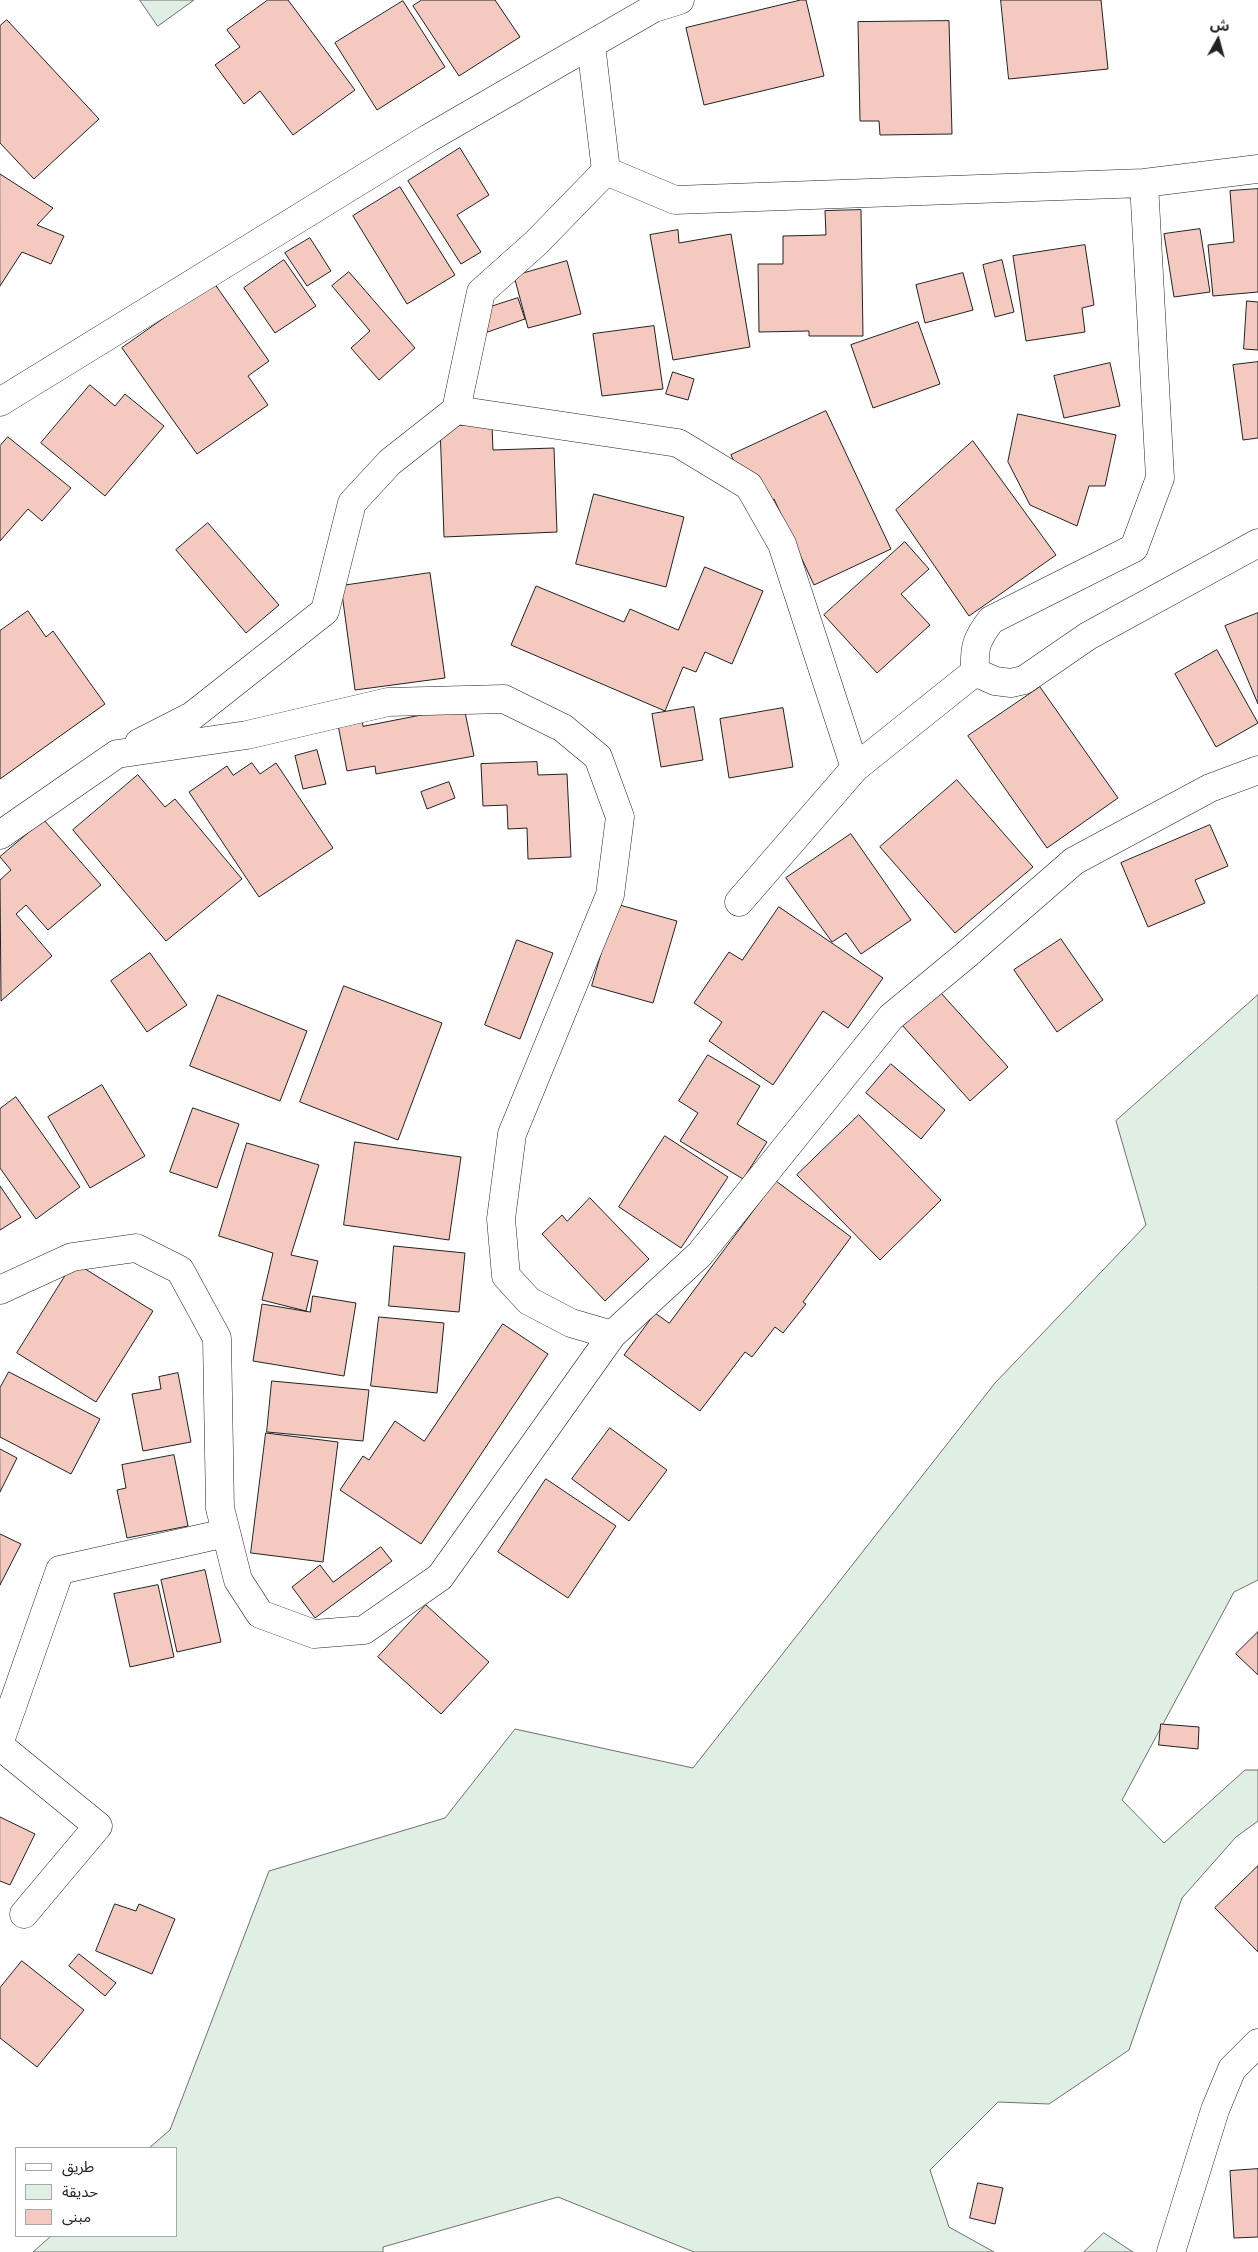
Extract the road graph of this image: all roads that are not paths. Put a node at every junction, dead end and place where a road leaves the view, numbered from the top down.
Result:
1 (680, 0) edge
2 (591, 45) junction
3 (1258, 169) edge
4 (606, 171) junction
5 (1144, 183) junction
6 (0, 402) edge
7 (456, 410) junction
8 (1258, 543) edge
9 (975, 672) junction
10 (117, 754) junction
11 (856, 768) junction
12 (1258, 770) edge
13 (0, 835) edge
14 (739, 902) dead end
15 (0, 1290) edge
16 (612, 1335) junction
17 (226, 1533) junction
18 (0, 1741) edge
19 (0, 1746) edge
20 (24, 1914) dead end
21 (1258, 2043) edge
22 (1171, 2252) edge

1 - 2 street
2 - 4 street
2 - 6 street
3 - 5 street
4 - 5 street
4 - 7 street
5 - 9 street
7 - 10 street
7 - 11 street
8 - 9 street
9 - 11 street
10 - 13 street
10 - 16 street
11 - 14 street
12 - 16 street
15 - 17 street
16 - 17 street
17 - 18 street
19 - 20 street
21 - 22 street

